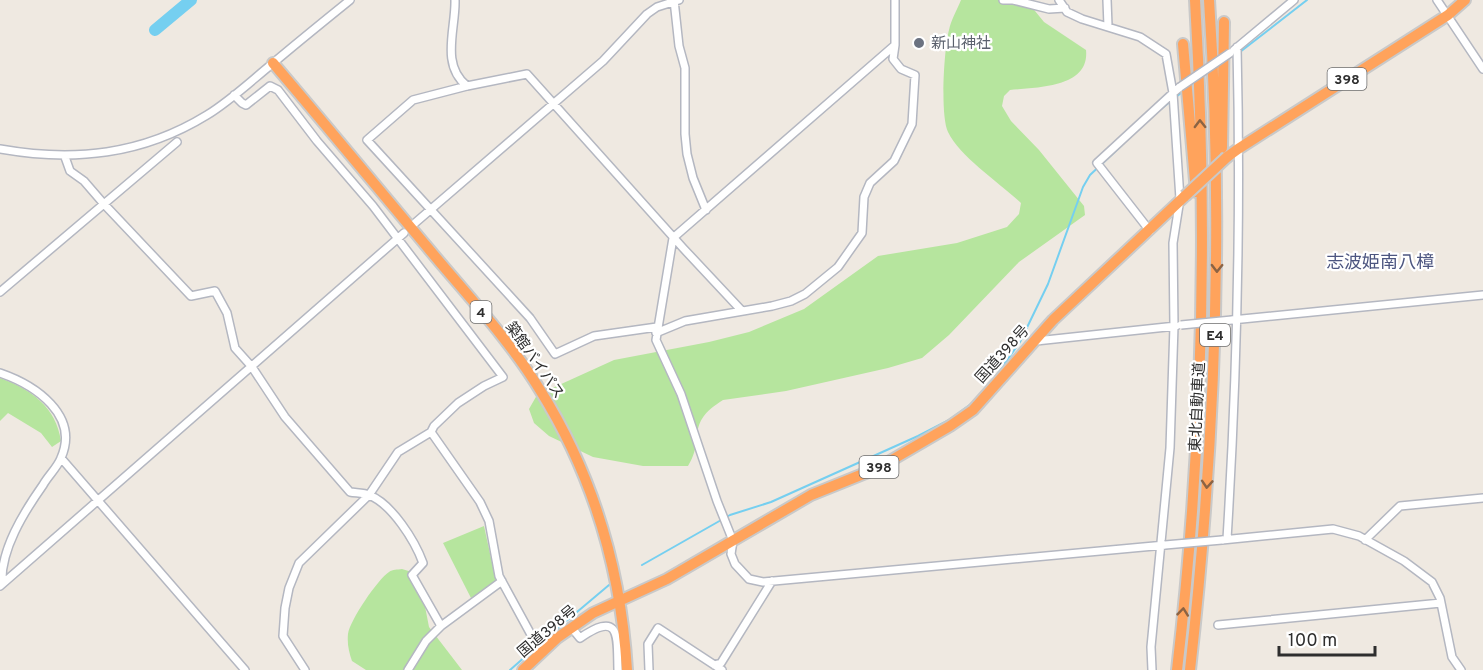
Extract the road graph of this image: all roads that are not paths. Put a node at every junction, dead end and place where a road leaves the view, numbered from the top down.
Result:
1 (350, 0) edge
2 (455, 0) edge
3 (676, 0) edge
4 (896, 0) edge
5 (1003, 0) edge
6 (1059, 0) edge
7 (1107, 0) edge
8 (1195, 0) edge
9 (1209, 0) edge
10 (1294, 0) edge
11 (1437, 0) edge
12 (1466, 0) edge
13 (1065, 8) junction
14 (1448, 15) junction
15 (1224, 22) dead end
16 (1108, 26) junction
17 (1183, 44) dead end
18 (895, 45) junction
19 (1237, 47) junction
20 (273, 63) junction
21 (1483, 69) edge
22 (468, 86) junction
23 (234, 95) junction
24 (1173, 98) junction
25 (552, 104) junction
26 (177, 142) dead end
27 (0, 149) edge
28 (1238, 149) junction
29 (65, 156) junction
30 (1182, 197) junction
31 (103, 203) junction
32 (430, 209) junction
33 (706, 210) junction
34 (416, 223) dead end
35 (1150, 231) junction
36 (404, 232) dead end
37 (673, 238) junction
38 (1217, 238) junction
39 (397, 239) junction
40 (1202, 255) junction
41 (0, 292) edge
42 (1483, 295) edge
43 (742, 311) junction
44 (1234, 320) junction
45 (1178, 326) junction
46 (656, 330) junction
47 (1036, 341) junction
48 (252, 367) junction
49 (0, 373) edge
50 (431, 432) junction
51 (61, 458) junction
52 (369, 495) junction
53 (1483, 498) edge
54 (99, 500) junction
55 (1225, 539) junction
56 (1365, 540) junction
57 (733, 541) junction
58 (1162, 545) junction
59 (502, 581) junction
60 (772, 581) junction
61 (1, 585) edge
62 (619, 601) junction
63 (1441, 603) junction
64 (1218, 625) dead end
65 (441, 626) junction
66 (571, 627) junction
67 (539, 650) junction
68 (714, 664) junction
69 (245, 670) edge
70 (305, 670) edge
71 (408, 670) edge
72 (523, 670) edge
73 (618, 670) edge
74 (627, 670) edge
75 (649, 670) edge
76 (722, 670) edge
77 (1152, 670) edge
78 (1177, 670) edge
79 (1190, 670) edge
80 (1461, 670) edge

1 - 20 street
2 - 22 street
3 - 25 street
3 - 33 street
4 - 18 street
5 - 13 street
6 - 13 street
7 - 16 street
40 -> 8 highway, 東北自動車道 / E4
9 - 38 highway, 東北自動車道 / E4
10 - 19 street
11 - 14 street
12 - 14 highway, 国道398号 / 398
13 - 16 street
14 - 21 street
14 - 28 highway, 国道398号 / 398
15 - 38 highway
16 - 24 street
17 - 40 highway
18 - 33 street
18 - 43 street
19 - 24 street, bridge
19 - 28 street
20 - 23 street
20 - 62 highway, 築館バイパス / 4
22 - 25 street
22 - 32 street
23 - 29 street
23 - 39 street
24 - 30 street
24 - 35 street
25 - 32 street
25 - 37 street
26 - 31 street
27 - 29 street
28 - 30 highway, 国道398号 / 398, bridge
28 - 44 street
29 - 31 street
30 - 35 highway, 国道398号 / 398
30 - 45 street
31 - 41 street
31 - 48 street
32 - 34 street
32 - 46 street
33 - 37 street
35 - 47 highway, 国道398号 / 398
36 - 39 street
37 - 43 street
37 - 46 street
38 -> 79 highway, 東北自動車道 / E4
39 - 48 street
39 - 50 street
78 -> 40 highway, 東北自動車道 / E4
42 - 44 street
43 - 46 street
44 - 45 street, bridge
44 - 55 street
45 - 47 street
45 - 58 street
46 - 57 street
47 - 57 highway, 国道398号 / 398
48 - 52 street
48 - 54 street
49 - 51 street
50 - 52 street
50 - 59 street
51 - 54 street
51 - 61 street
52 - 65 street
52 - 70 street
53 - 56 street
54 - 61 street
54 - 69 street
55 - 56 street
55 - 58 street, bridge
56 - 63 street
57 - 60 street
57 - 62 highway, 国道398号 / 398
58 - 60 street
58 - 77 street
59 - 65 street
59 - 67 street
60 - 68 street
62 - 66 highway, 国道398号 / 398
62 - 74 highway, 築館バイパス / 4
63 - 64 street
63 - 80 street
65 - 71 street
66 - 67 highway, 国道398号 / 398
66 - 73 street
67 - 72 highway, 国道398号 / 398
68 - 75 street
68 - 76 street

